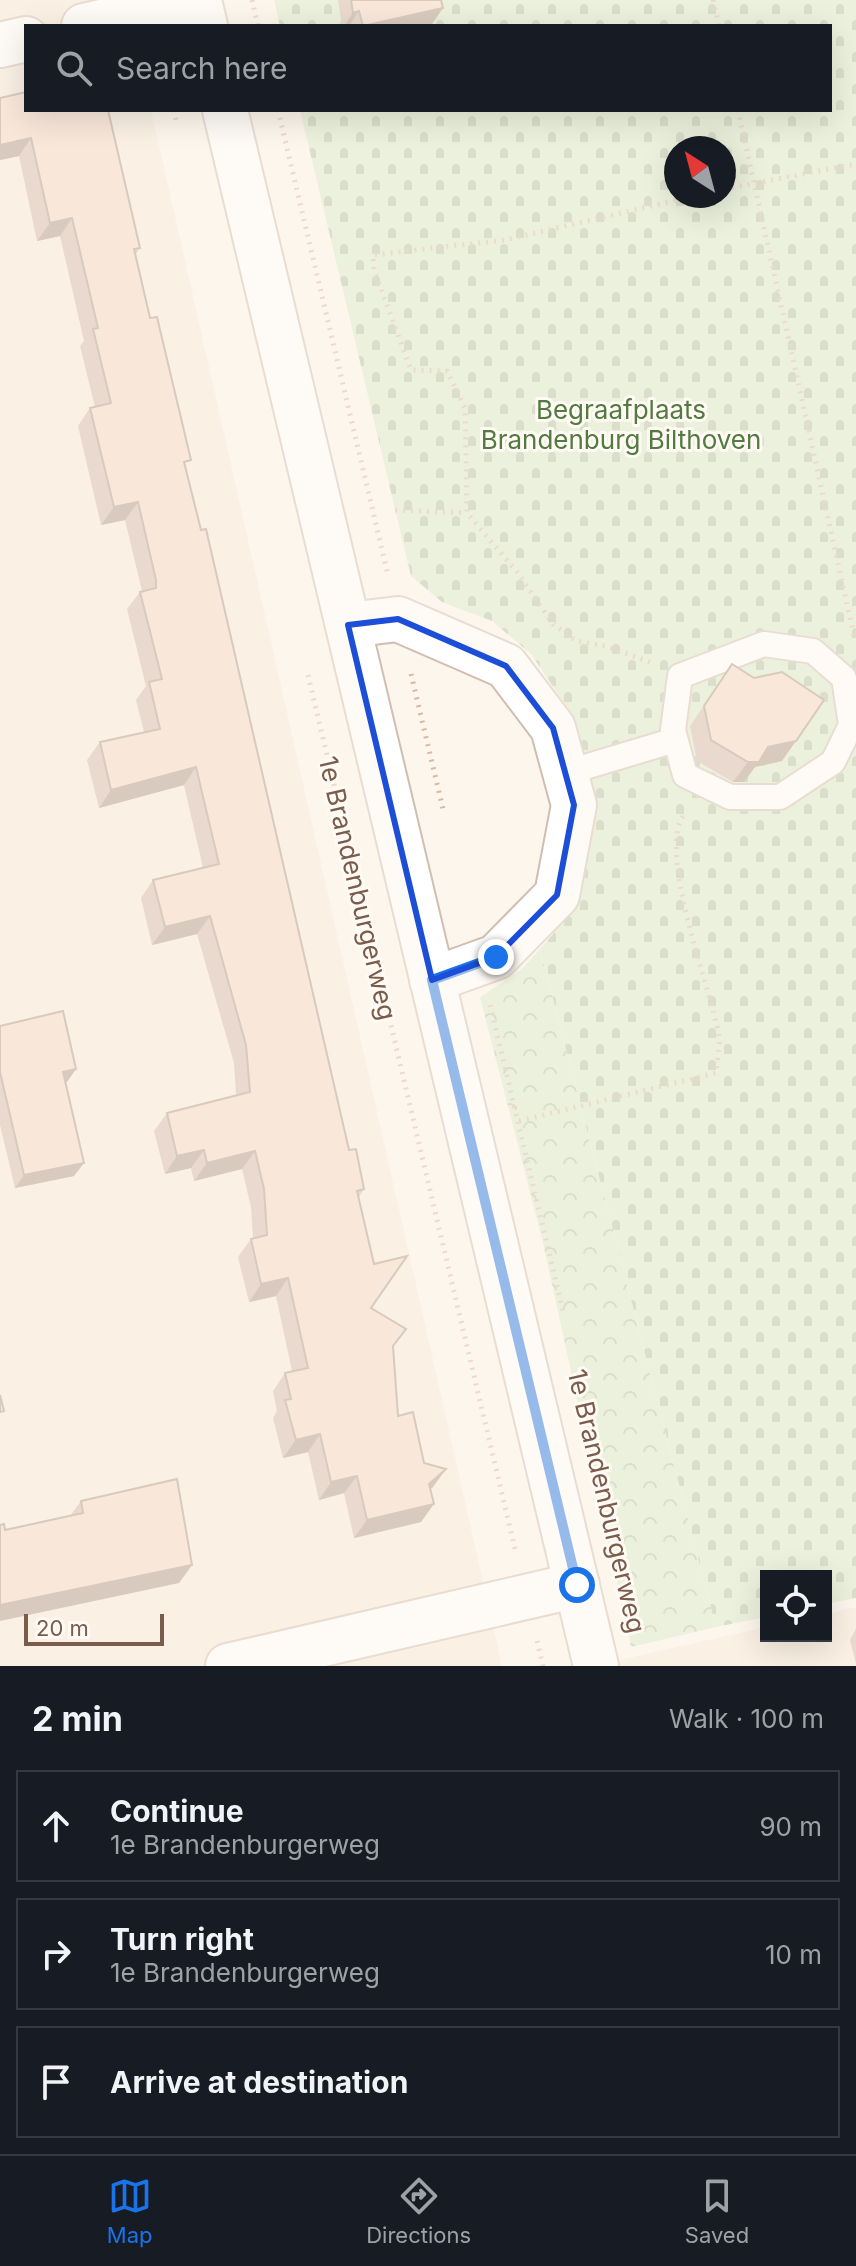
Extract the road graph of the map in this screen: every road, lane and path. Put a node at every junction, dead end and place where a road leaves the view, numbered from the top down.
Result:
1 (199, 0) edge
2 (252, 0) edge
3 (713, 0) edge
4 (93, 24) edge
5 (205, 24) edge
6 (258, 24) edge
7 (719, 24) edge
8 (24, 39) edge
9 (0, 45) edge
10 (174, 112) edge
11 (225, 112) edge
12 (278, 112) edge
13 (738, 112) edge
14 (181, 141) dead end
15 (856, 164) edge
16 (754, 182) junction
17 (736, 186) edge
18 (664, 203) edge
19 (395, 510) dead end
20 (467, 513) junction
21 (398, 619) junction
22 (348, 625) junction
23 (856, 644) edge
24 (306, 663) dead end
25 (680, 676) junction
26 (675, 740) junction
27 (565, 773) junction
28 (707, 786) junction
29 (444, 813) dead end
30 (479, 962) junction
31 (432, 980) junction
32 (519, 1121) junction
33 (565, 1321) dead end
34 (577, 1585) junction
35 (527, 1597) junction
36 (228, 1666) edge
37 (543, 1666) edge
38 (596, 1666) edge

1 - 4 street
1 - 5 street
2 - 6 path
3 - 7 path
8 - 9 street
10 - 14 path
11 - 22 street, 1e Brandenburgerweg
12 - 21 path
13 - 16 path
15 - 16 path
16 - 17 path
16 - 23 path
18 - 20 path
19 - 20 path
20 - 25 path
21 - 22 street
21 - 27 street, 1e Brandenburgerweg
21 - 29 path
22 - 31 street, 1e Brandenburgerweg
24 - 35 path, 1e Brandenburgerweg
25 - 26 lane
25 - 28 lane
26 - 27 lane
26 - 28 lane
27 - 30 street, 1e Brandenburgerweg
28 - 32 path
30 - 31 street, 1e Brandenburgerweg
30 - 32 path
31 - 34 street, 1e Brandenburgerweg
32 - 33 path
34 - 35 street
34 - 38 street, 1e Brandenburgerweg
35 - 36 street
35 - 37 path, 1e Brandenburgerweg

